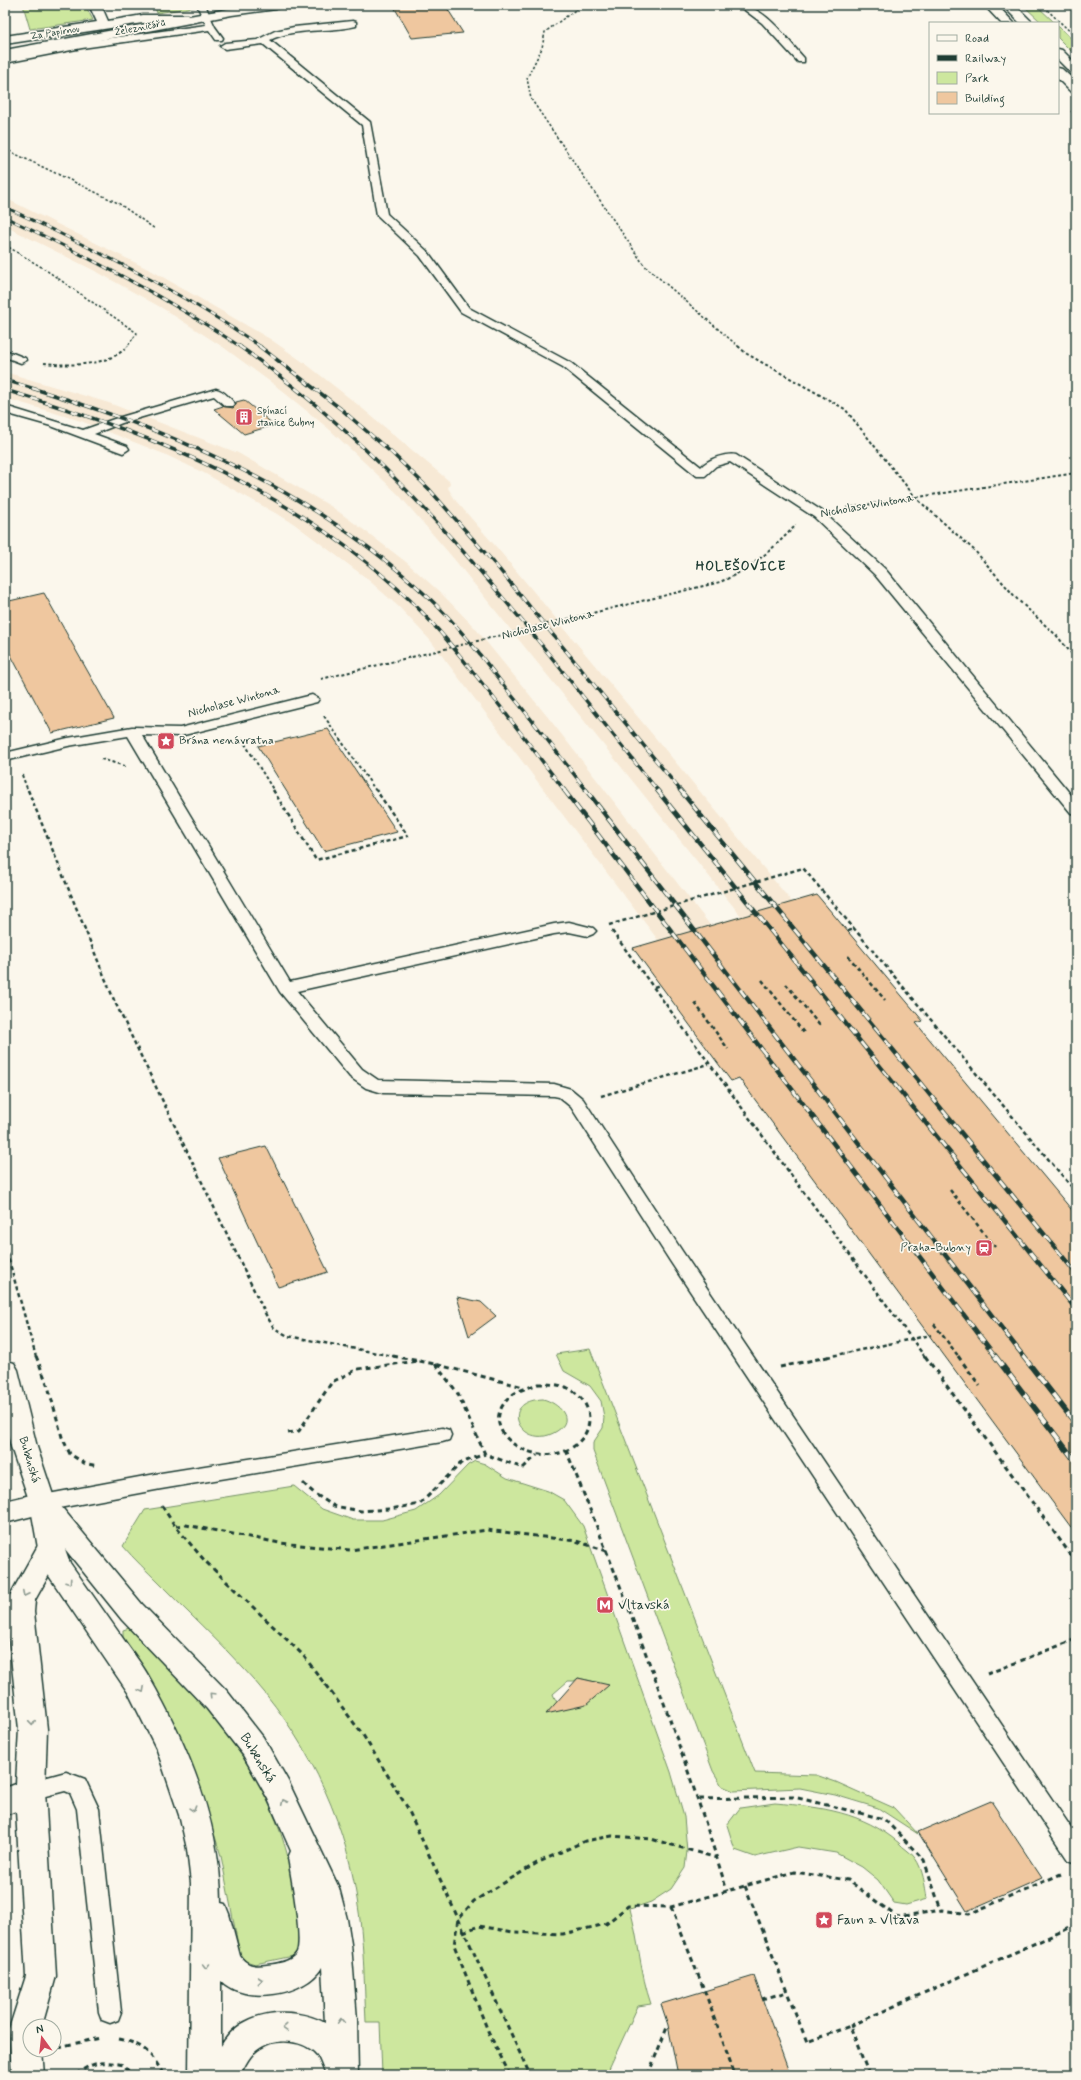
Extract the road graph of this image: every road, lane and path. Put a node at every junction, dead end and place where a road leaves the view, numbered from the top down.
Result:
1 (95, 5) edge
2 (276, 5) edge
3 (582, 5) edge
4 (742, 5) edge
5 (990, 5) edge
6 (1008, 5) edge
7 (1042, 5) edge
8 (203, 10) edge
9 (188, 19) junction
10 (1007, 22) edge
11 (1026, 22) edge
12 (353, 24) dead end
13 (104, 25) junction
14 (211, 27) junction
15 (1076, 37) edge
16 (220, 38) dead end
17 (5, 40) edge
18 (264, 40) junction
19 (225, 46) dead end
20 (5, 54) edge
21 (1059, 54) edge
22 (5, 60) edge
23 (801, 60) dead end
24 (1076, 71) edge
25 (1059, 73) edge
26 (1076, 90) edge
27 (5, 149) edge
28 (155, 229) dead end
29 (5, 245) edge
30 (5, 353) edge
31 (21, 360) joint
32 (229, 404) dead end
33 (5, 409) edge
34 (84, 434) junction
35 (122, 449) dead end
36 (1076, 473) edge
37 (916, 498) junction
38 (818, 514) junction
39 (1076, 659) edge
40 (320, 680) dead end
41 (312, 699) joint
42 (230, 719) junction
43 (132, 732) junction
44 (5, 757) edge
45 (21, 773) dead end
46 (1076, 810) edge
47 (855, 929) junction
48 (588, 931) dead end
49 (848, 931) dead end
50 (848, 956) dead end
51 (762, 980) dead end
52 (786, 984) dead end
53 (660, 985) dead end
54 (654, 987) junction
55 (286, 988) junction
56 (885, 1000) dead end
57 (694, 1003) dead end
58 (821, 1027) dead end
59 (804, 1033) dead end
60 (728, 1049) dead end
61 (709, 1064) junction
62 (577, 1103) junction
63 (950, 1190) dead end
64 (1076, 1192) edge
65 (5, 1246) edge
66 (994, 1247) dead end
67 (934, 1324) dead end
68 (931, 1335) dead end
69 (913, 1339) junction
70 (420, 1361) junction
71 (435, 1364) junction
72 (5, 1370) edge
73 (754, 1372) junction
74 (980, 1386) dead end
75 (523, 1387) junction
76 (283, 1434) dead end
77 (442, 1436) dead end
78 (566, 1450) junction
79 (485, 1454) junction
80 (538, 1454) junction
81 (98, 1467) dead end
82 (299, 1480) dead end
83 (43, 1503) junction
84 (162, 1506) dead end
85 (5, 1512) edge
86 (175, 1526) junction
87 (50, 1548) junction
88 (607, 1551) junction
89 (1076, 1562) edge
90 (1076, 1639) edge
91 (963, 1684) junction
92 (18, 1797) edge
93 (699, 1799) junction
94 (300, 1837) junction
95 (1076, 1853) edge
96 (717, 1858) junction
97 (1064, 1873) dead end
98 (206, 1883) junction
99 (745, 1886) junction
100 (728, 1891) junction
101 (671, 1907) junction
102 (942, 1910) junction
103 (458, 1919) junction
104 (1076, 1925) edge
105 (463, 1932) junction
106 (787, 1992) junction
107 (762, 1999) dead end
108 (110, 2012) dead end
109 (668, 2025) dead end
110 (850, 2026) junction
111 (106, 2037) dead end
112 (112, 2038) dead end
113 (36, 2059) edge
114 (76, 2075) edge
115 (131, 2075) edge
116 (164, 2075) edge
117 (205, 2075) edge
118 (224, 2075) edge
119 (342, 2075) edge
120 (510, 2075) edge
121 (530, 2075) edge
122 (648, 2075) edge
123 (735, 2075) edge
124 (869, 2075) edge

1 - 13 main road
2 - 8 main road, Železničářů
3 - 37 path
4 - 23 lane
5 - 10 main road
6 - 11 main road
7 - 15 path
8 - 9 main road, Železničářů
8 - 14 lane
9 - 13 main road, Za Papírnou
9 - 20 main road, Železničářů
12 - 18 lane
13 - 17 main road, Za Papírnou
14 - 16 lane
14 - 22 lane
18 - 19 lane
18 - 38 lane
21 - 24 main road
25 - 26 main road
27 - 28 path
29 - 31 path
30 - 31 lane
32 - 34 lane
33 - 34 lane
34 - 35 lane
36 - 37 path, Nicholase Wintona
37 - 38 path, Nicholase Wintona
37 - 39 path
38 - 40 path, Nicholase Wintona
38 - 46 lane
41 - 42 lane
41 - 42 path
42 - 43 lane
43 - 44 lane
43 - 55 lane
45 - 70 path
47 - 49 path
47 - 54 path
47 - 64 path
48 - 55 lane
50 - 56 path
51 - 59 path
52 - 58 path
53 - 54 path
54 - 61 path
55 - 62 lane
57 - 60 path
61 - 62 path
61 - 69 path
62 - 73 lane
63 - 66 path
65 - 81 path
67 - 74 path
68 - 69 path
69 - 73 path
69 - 89 path
70 - 71 path
70 - 76 path
71 - 75 path
71 - 79 path
72 - 83 main road, Bubenská
73 - 91 lane
75 - 78 path
75 - 80 path
77 - 83 lane
78 - 80 path
78 - 88 path
79 - 80 path
79 - 82 path
83 - 85 main road
83 - 87 main road, Bubenská
94 -> 83 main road, Bubenská
84 - 86 path
86 - 88 path
86 - 103 path
87 -> 92 main road
87 -> 98 main road, Bubenská
88 - 93 path
90 - 91 path
91 - 95 lane
92 - 108 lane
92 - 113 main road
93 - 96 path
93 - 102 path
98 -> 94 main road
119 -> 94 main road, Bubenská
96 - 100 path
96 - 103 path
97 - 102 path
98 -> 117 main road, Bubenská
99 - 100 path
99 - 102 path
99 - 106 path
100 - 101 path
101 - 105 path
101 - 123 path
103 - 105 path
103 - 120 path
104 - 110 path
105 - 121 path
106 - 107 path
106 - 110 path
109 - 122 path
110 - 124 path
111 - 113 path
112 - 116 path
114 - 115 path
119 -> 118 main road

